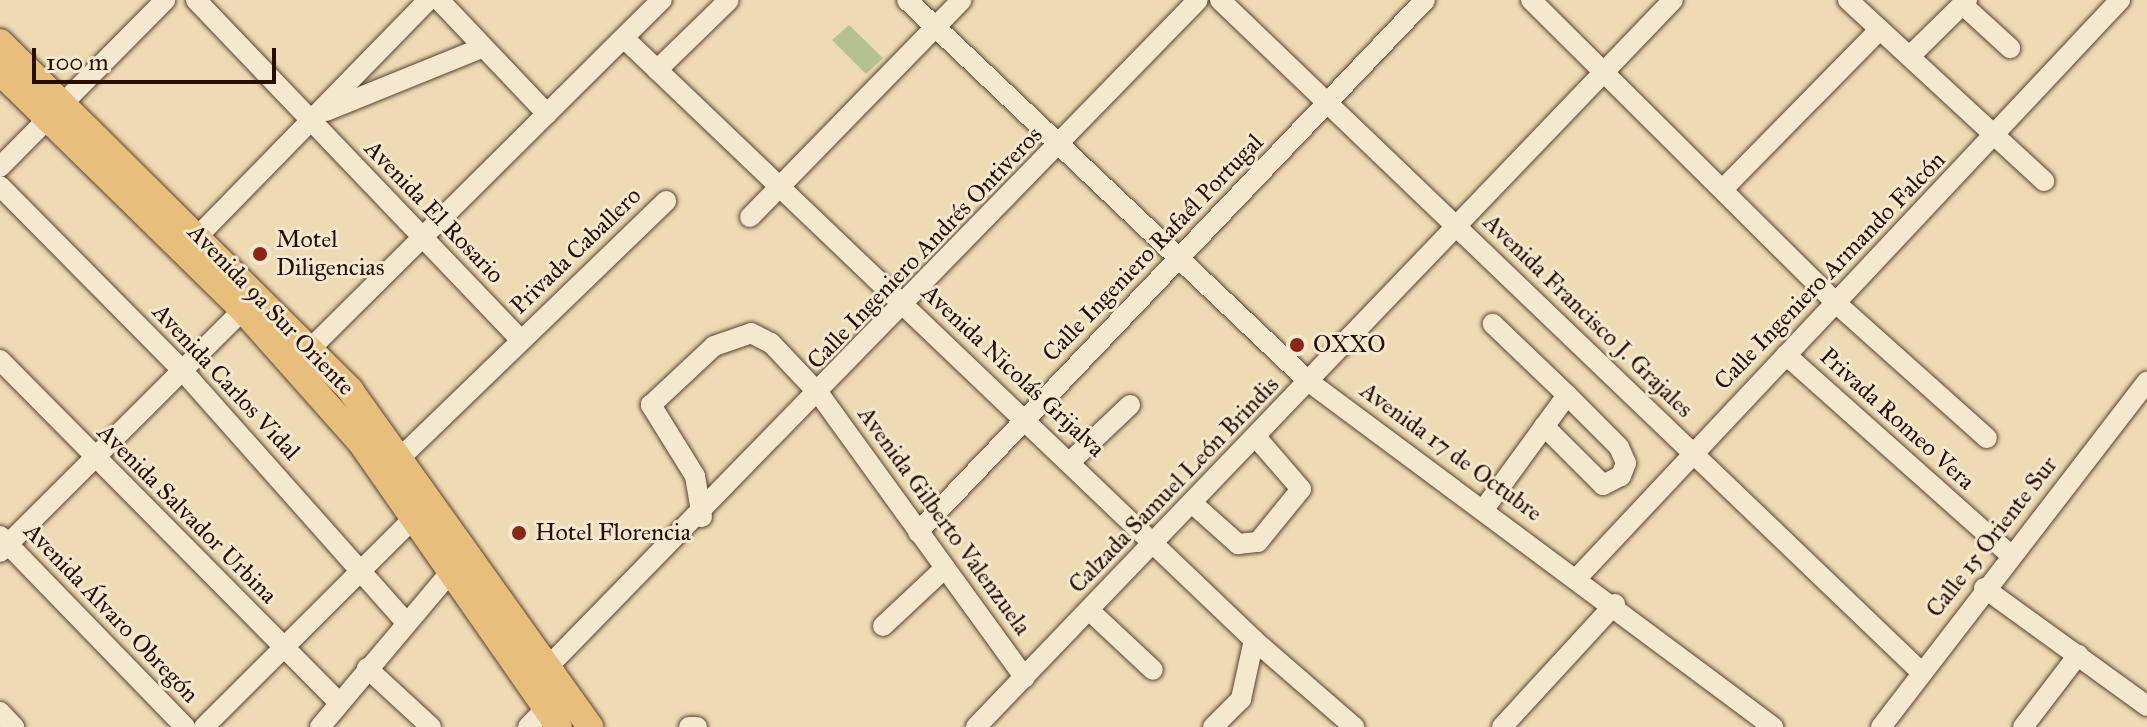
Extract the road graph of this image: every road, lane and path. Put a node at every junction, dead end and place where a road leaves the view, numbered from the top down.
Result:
1 (165, 0) edge
2 (196, 0) edge
3 (428, 0) edge
4 (439, 0) edge
5 (662, 0) edge
6 (729, 0) edge
7 (907, 0) edge
8 (962, 0) edge
9 (1198, 0) edge
10 (1220, 0) edge
11 (1425, 0) edge
12 (1531, 0) edge
13 (1673, 0) edge
14 (1848, 0) edge
15 (2120, 0) edge
16 (1965, 2) edge
17 (935, 27) junction
18 (1880, 29) junction
19 (626, 40) junction
20 (0, 42) edge
21 (481, 48) junction
22 (2010, 48) dead end
23 (1910, 56) junction
24 (657, 70) junction
25 (1605, 70) junction
26 (0, 72) edge
27 (1324, 104) junction
28 (55, 111) junction
29 (547, 114) junction
30 (313, 118) junction
31 (1996, 134) junction
32 (1061, 144) junction
33 (0, 167) edge
34 (2044, 181) dead end
35 (779, 185) junction
36 (0, 186) edge
37 (1725, 187) junction
38 (666, 201) dead end
39 (750, 217) dead end
40 (1457, 227) junction
41 (200, 234) junction
42 (423, 238) junction
43 (1180, 260) junction
44 (251, 301) junction
45 (1837, 304) junction
46 (903, 305) junction
47 (1493, 324) dead end
48 (521, 340) junction
49 (312, 347) junction
50 (1786, 355) junction
51 (0, 360) edge
52 (182, 370) junction
53 (1308, 381) junction
54 (2145, 389) edge
55 (820, 395) junction
56 (1567, 395) junction
57 (1130, 405) dead end
58 (1027, 417) junction
59 (1544, 426) junction
60 (1256, 437) junction
61 (1987, 438) dead end
62 (1693, 452) junction
63 (400, 458) junction
64 (97, 460) junction
65 (1072, 460) junction
66 (432, 501) junction
67 (1192, 503) junction
68 (1484, 509) junction
69 (412, 520) junction
70 (695, 524) junction
71 (918, 532) junction
72 (1156, 542) junction
73 (3, 544) edge
74 (469, 553) junction
75 (2009, 554) junction
76 (945, 568) junction
77 (358, 570) junction
78 (449, 572) junction
79 (1578, 577) junction
80 (1984, 588) junction
81 (1615, 604) junction
82 (1090, 611) junction
83 (405, 621) junction
84 (883, 626) dead end
85 (1254, 640) junction
86 (284, 649) junction
87 (2078, 655) junction
88 (367, 668) junction
89 (1153, 670) dead end
90 (1920, 671) junction
91 (538, 677) junction
92 (1025, 678) junction
93 (339, 702) junction
94 (2147, 706) edge
95 (0, 712) edge
96 (549, 714) edge
97 (14, 727) edge
98 (185, 727) edge
99 (204, 727) edge
100 (320, 727) edge
101 (431, 727) edge
102 (590, 727) edge
103 (689, 727) edge
104 (697, 727) edge
105 (976, 727) edge
106 (1213, 727) edge
107 (1354, 727) edge
108 (1502, 727) edge
109 (1773, 727) edge
110 (1881, 727) edge
111 (2023, 727) edge

1 - 28 street
2 - 30 street, Avenida El Rosario
3 - 30 street
4 - 21 street
5 - 19 street
6 - 24 street
7 - 17 street, Avenida 17 de Octubre
8 - 17 street
9 - 32 street, Calle Ingeniero Andrés Ontiveros
10 - 27 street, Avenida Francisco J. Grajales
11 - 27 street, Calle Ingeniero Rafaél Portugal
12 - 25 street
13 - 25 street, Calzada Samuel León Brindis
14 - 18 street
15 - 31 street, Calle Ingeniero Armando Falcón
16 - 22 street
16 - 23 street
17 - 32 street, Avenida 17 de Octubre
17 - 35 street
18 - 23 street
18 - 37 street
19 - 24 street, Avenida Nicolás Grijalva
19 - 29 street
20 - 28 main road, Avenida 9a Sur Oriente
21 - 29 street
21 - 30 street
23 - 31 street
24 - 35 street, Avenida Nicolás Grijalva
25 - 37 street
25 - 40 street, Calzada Samuel León Brindis
26 - 28 main road, Avenida 9a Sur Oriente
27 - 40 street, Avenida Francisco J. Grajales
27 - 43 street, Calle Ingeniero Rafaél Portugal
28 - 33 street
28 - 41 main road, Avenida 9a Sur Oriente
28 - 44 main road, Avenida 9a Sur Oriente
29 - 42 street
30 - 41 street
30 - 42 street, Avenida El Rosario
31 - 34 street
31 - 45 street, Calle Ingeniero Armando Falcón
32 - 43 street, Avenida 17 de Octubre
32 - 46 street, Calle Ingeniero Andrés Ontiveros
35 - 39 street
35 - 46 street, Avenida Nicolás Grijalva
36 - 52 street, Avenida Carlos Vidal
37 - 45 street
38 - 48 street, Privada Caballero
40 - 53 street, Calzada Samuel León Brindis
40 - 62 street, Avenida Francisco J. Grajales
41 - 44 main road, Avenida 9a Sur Oriente
42 - 48 street, Avenida El Rosario
42 - 49 street
43 - 53 street, Avenida 17 de Octubre
43 - 58 street, Calle Ingeniero Rafaél Portugal
44 - 49 main road, Avenida 9a Sur Oriente
44 - 52 street
44 - 69 main road, Avenida 9a Sur Oriente
45 - 50 street, Calle Ingeniero Armando Falcón
45 - 61 street
46 - 55 street, Calle Ingeniero Andrés Ontiveros
46 - 58 street, Avenida Nicolás Grijalva
47 - 56 street
48 - 63 street, Privada Caballero
49 - 63 main road, Avenida 9a Sur Oriente
50 - 62 street, Calle Ingeniero Armando Falcón
50 - 75 street, Privada Romeo Vera
51 - 64 street, Avenida Salvador Urbina
52 - 64 street
52 - 77 street, Avenida Carlos Vidal
53 - 60 street, Calzada Samuel León Brindis
53 - 68 street, Avenida 17 de Octubre
54 - 75 street, Calle 15 Oriente Sur
55 - 70 street, Calle Ingeniero Andrés Ontiveros
55 - 70 street, Avenida Gilberto Valenzuela
55 - 71 street, Avenida Gilberto Valenzuela
56 - 59 street
56 - 59 street
57 - 65 street
58 - 65 street, Avenida Nicolás Grijalva
58 - 71 street, Calle Ingeniero Rafaél Portugal
59 - 68 street
60 - 67 street, Calzada Samuel León Brindis
60 - 67 street
62 - 79 street, Calle Ingeniero Armando Falcón
62 - 90 street, Avenida Francisco J. Grajales
63 - 66 main road, Avenida 9a Sur Oriente
64 - 73 street
64 - 86 street, Avenida Salvador Urbina
65 - 72 street, Avenida Nicolás Grijalva
66 - 69 street
66 - 74 main road, Avenida 9a Sur Oriente
67 - 72 street, Calzada Samuel León Brindis
68 - 79 street, Avenida 17 de Octubre
69 - 77 street
69 - 78 main road, Avenida 9a Sur Oriente
70 - 91 street, Calle Ingeniero Andrés Ontiveros
71 - 76 street, Avenida Gilberto Valenzuela
72 - 82 street, Calzada Samuel León Brindis
72 - 85 street, Avenida Nicolás Grijalva
73 - 98 street, Avenida Álvaro Obregón
74 - 78 street
74 - 91 main road, Avenida 9a Sur Oriente
75 - 80 street, Calle 15 Oriente Sur
76 - 84 street
76 - 92 street, Avenida Gilberto Valenzuela
77 - 83 street, Avenida Carlos Vidal
77 - 86 street
78 - 83 street
78 - 91 main road, Avenida 9a Sur Oriente
79 - 81 street, Avenida 17 de Octubre
80 - 87 street
80 - 90 street, Calle 15 Oriente Sur
81 - 108 street
81 - 109 street, Avenida 17 de Octubre
82 - 89 street
82 - 92 street, Calzada Samuel León Brindis
83 - 88 street
85 - 106 street
85 - 107 street, Avenida Nicolás Grijalva
86 - 93 street, Avenida Salvador Urbina
86 - 99 street
87 - 94 street
87 - 111 street
88 - 93 street
88 - 101 street
90 - 110 street, Calle 15 Oriente Sur
91 - 96 main road, Avenida 9a Sur Oriente
92 - 105 street, Calzada Samuel León Brindis
93 - 100 street
95 - 97 street
96 - 102 main road, Avenida 9a Sur Oriente
103 - 104 street

